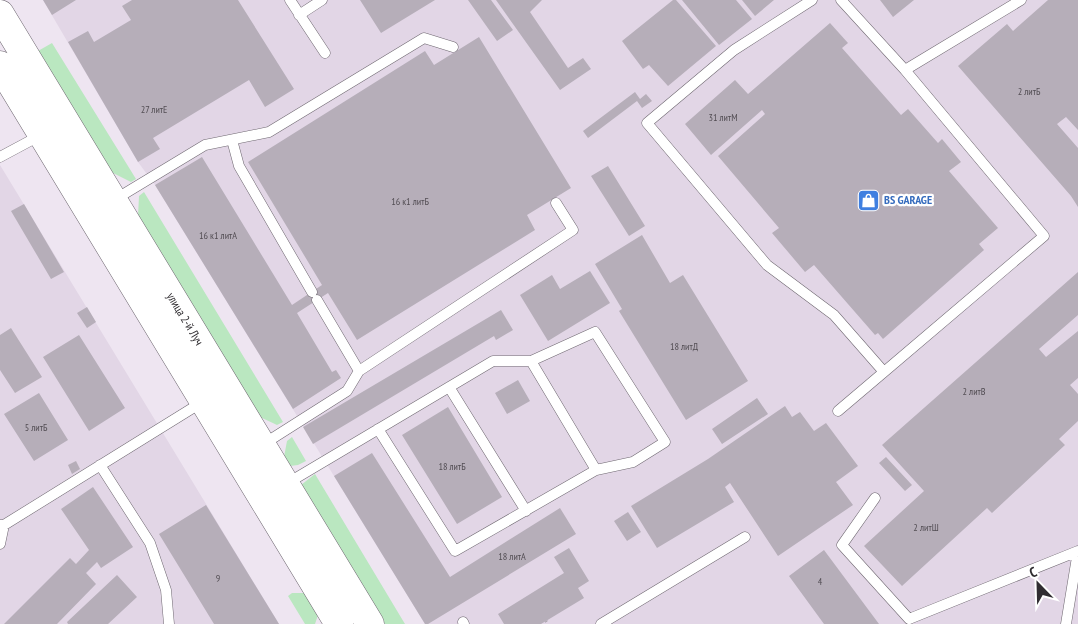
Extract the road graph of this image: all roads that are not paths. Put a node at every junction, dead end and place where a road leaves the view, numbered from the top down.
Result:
1 (290, 0) edge
2 (322, 0) edge
3 (812, 0) edge
4 (841, 0) edge
5 (1022, 0) edge
6 (0, 14) edge
7 (299, 15) junction
8 (453, 46) dead end
9 (325, 53) dead end
10 (0, 65) edge
11 (905, 70) junction
12 (42, 135) junction
13 (232, 140) junction
14 (0, 157) edge
15 (113, 201) junction
16 (556, 203) dead end
17 (531, 361) junction
18 (358, 371) junction
19 (884, 372) junction
20 (450, 387) junction
21 (204, 401) junction
22 (838, 411) dead end
23 (378, 429) junction
24 (261, 445) junction
25 (100, 465) junction
26 (596, 470) junction
27 (285, 484) junction
28 (875, 498) dead end
29 (526, 511) junction
30 (2, 525) edge
31 (745, 538) dead end
32 (0, 544) edge
33 (1078, 551) edge
34 (908, 621) edge
35 (169, 624) edge
36 (339, 624) edge
37 (370, 624) edge
38 (601, 624) edge
39 (1066, 624) edge

1 - 7 lane
2 - 7 lane
3 - 19 lane
4 - 11 lane
5 - 11 lane
6 - 15 main road, улица 2-й Луч
7 - 9 lane
8 - 13 lane
10 - 12 main road
11 - 19 lane
12 - 14 lane
12 - 21 main road
13 - 15 lane
13 - 18 lane
15 - 24 main road, улица 2-й Луч
16 - 18 lane
17 - 20 lane
17 - 26 lane
17 - 26 lane
18 - 24 lane
19 - 22 lane
20 - 23 lane
20 - 29 lane
21 - 25 lane
21 - 36 main road
23 - 27 lane
23 - 29 lane
24 - 27 main road, улица 2-й Луч
25 - 30 lane
25 - 35 lane
26 - 29 lane
27 - 37 main road, улица 2-й Луч
28 - 34 lane
30 - 32 lane
31 - 38 lane
33 - 34 lane
33 - 39 lane

